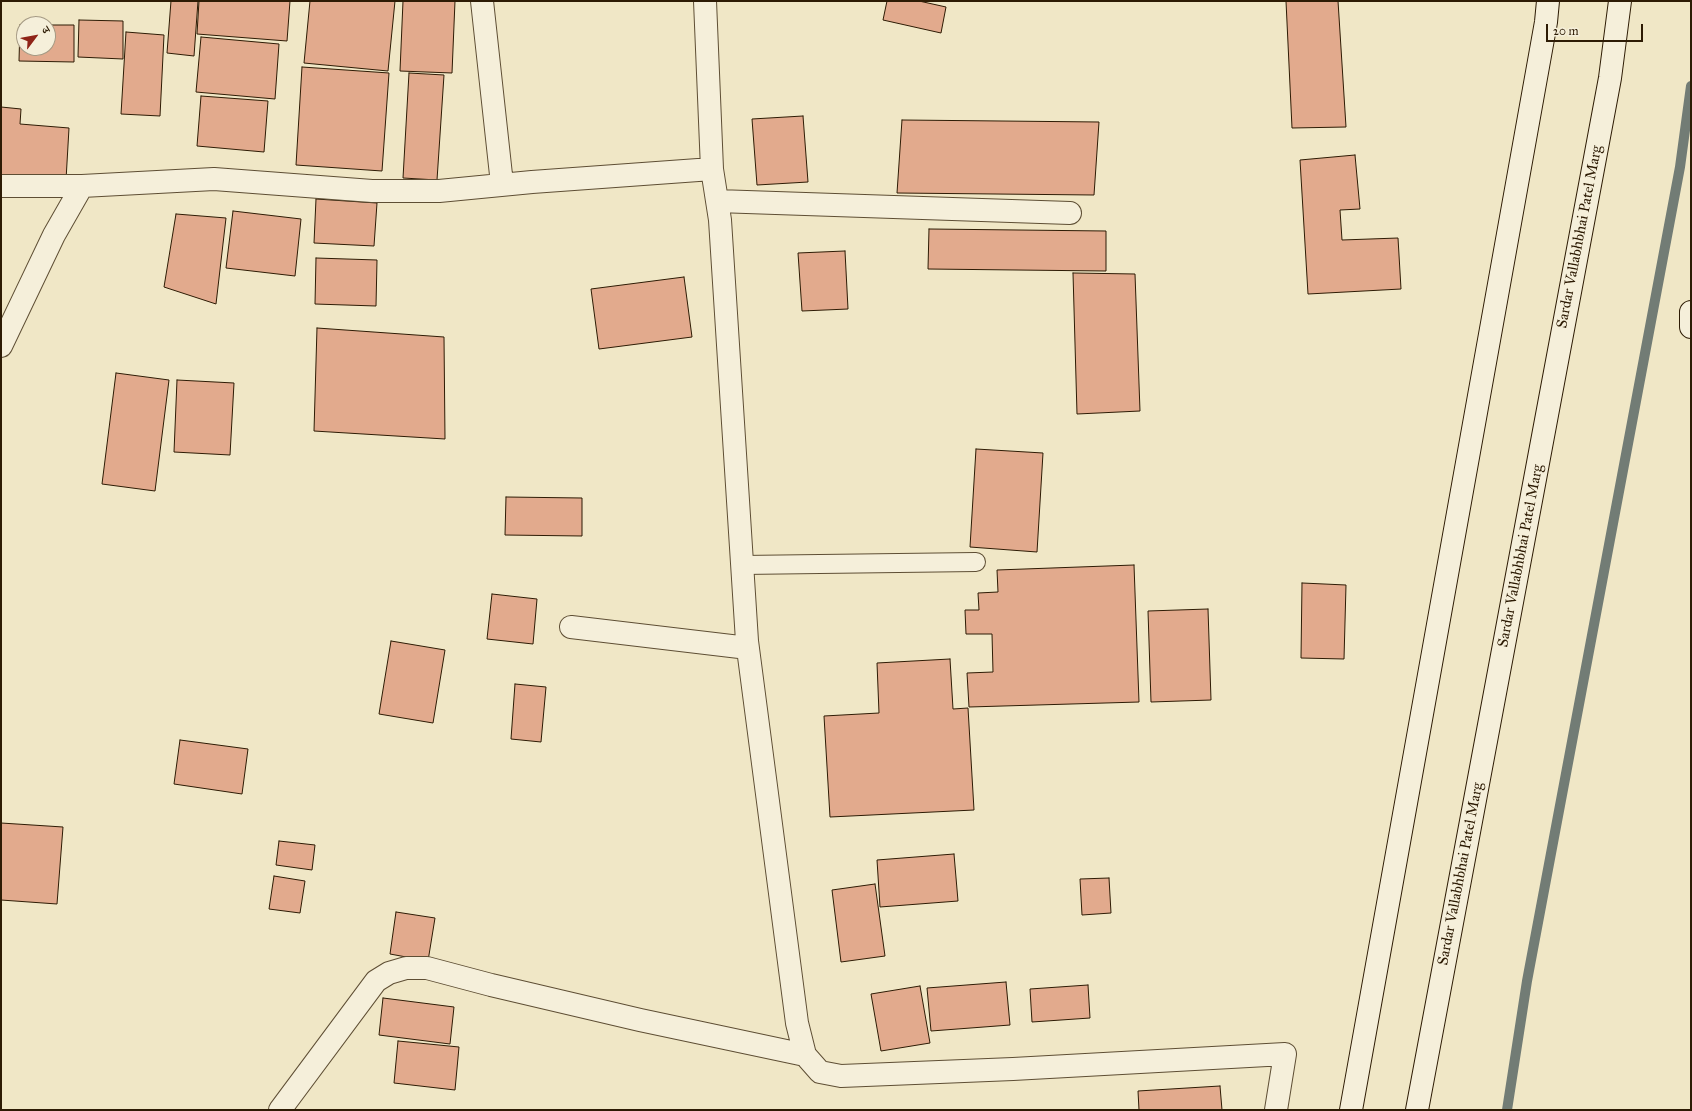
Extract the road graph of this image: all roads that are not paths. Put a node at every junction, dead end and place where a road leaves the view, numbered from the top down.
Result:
1 (482, 1) edge
2 (705, 1) edge
3 (1548, 1) edge
4 (1620, 1) edge
5 (712, 169) junction
6 (502, 184) junction
7 (1, 186) edge
8 (82, 186) junction
9 (717, 201) junction
10 (1070, 213) dead end
11 (1691, 312) edge
12 (1691, 327) edge
13 (1, 346) edge
14 (976, 562) dead end
15 (742, 565) junction
16 (571, 627) dead end
17 (748, 648) junction
18 (805, 1055) junction
19 (280, 1110) edge
20 (1276, 1110) edge
21 (1351, 1110) edge
22 (1417, 1110) edge

1 - 6 street
2 - 5 street
3 - 21 street
4 - 22 street, Sardar Vallabhbhai Patel Marg
5 - 6 street
5 - 9 street
6 - 8 street
7 - 8 street
8 - 13 street
9 - 10 street
9 - 15 street
11 - 12 street
14 - 15 lane
15 - 17 street
16 - 17 street
17 - 18 street
18 - 19 street
18 - 20 street

